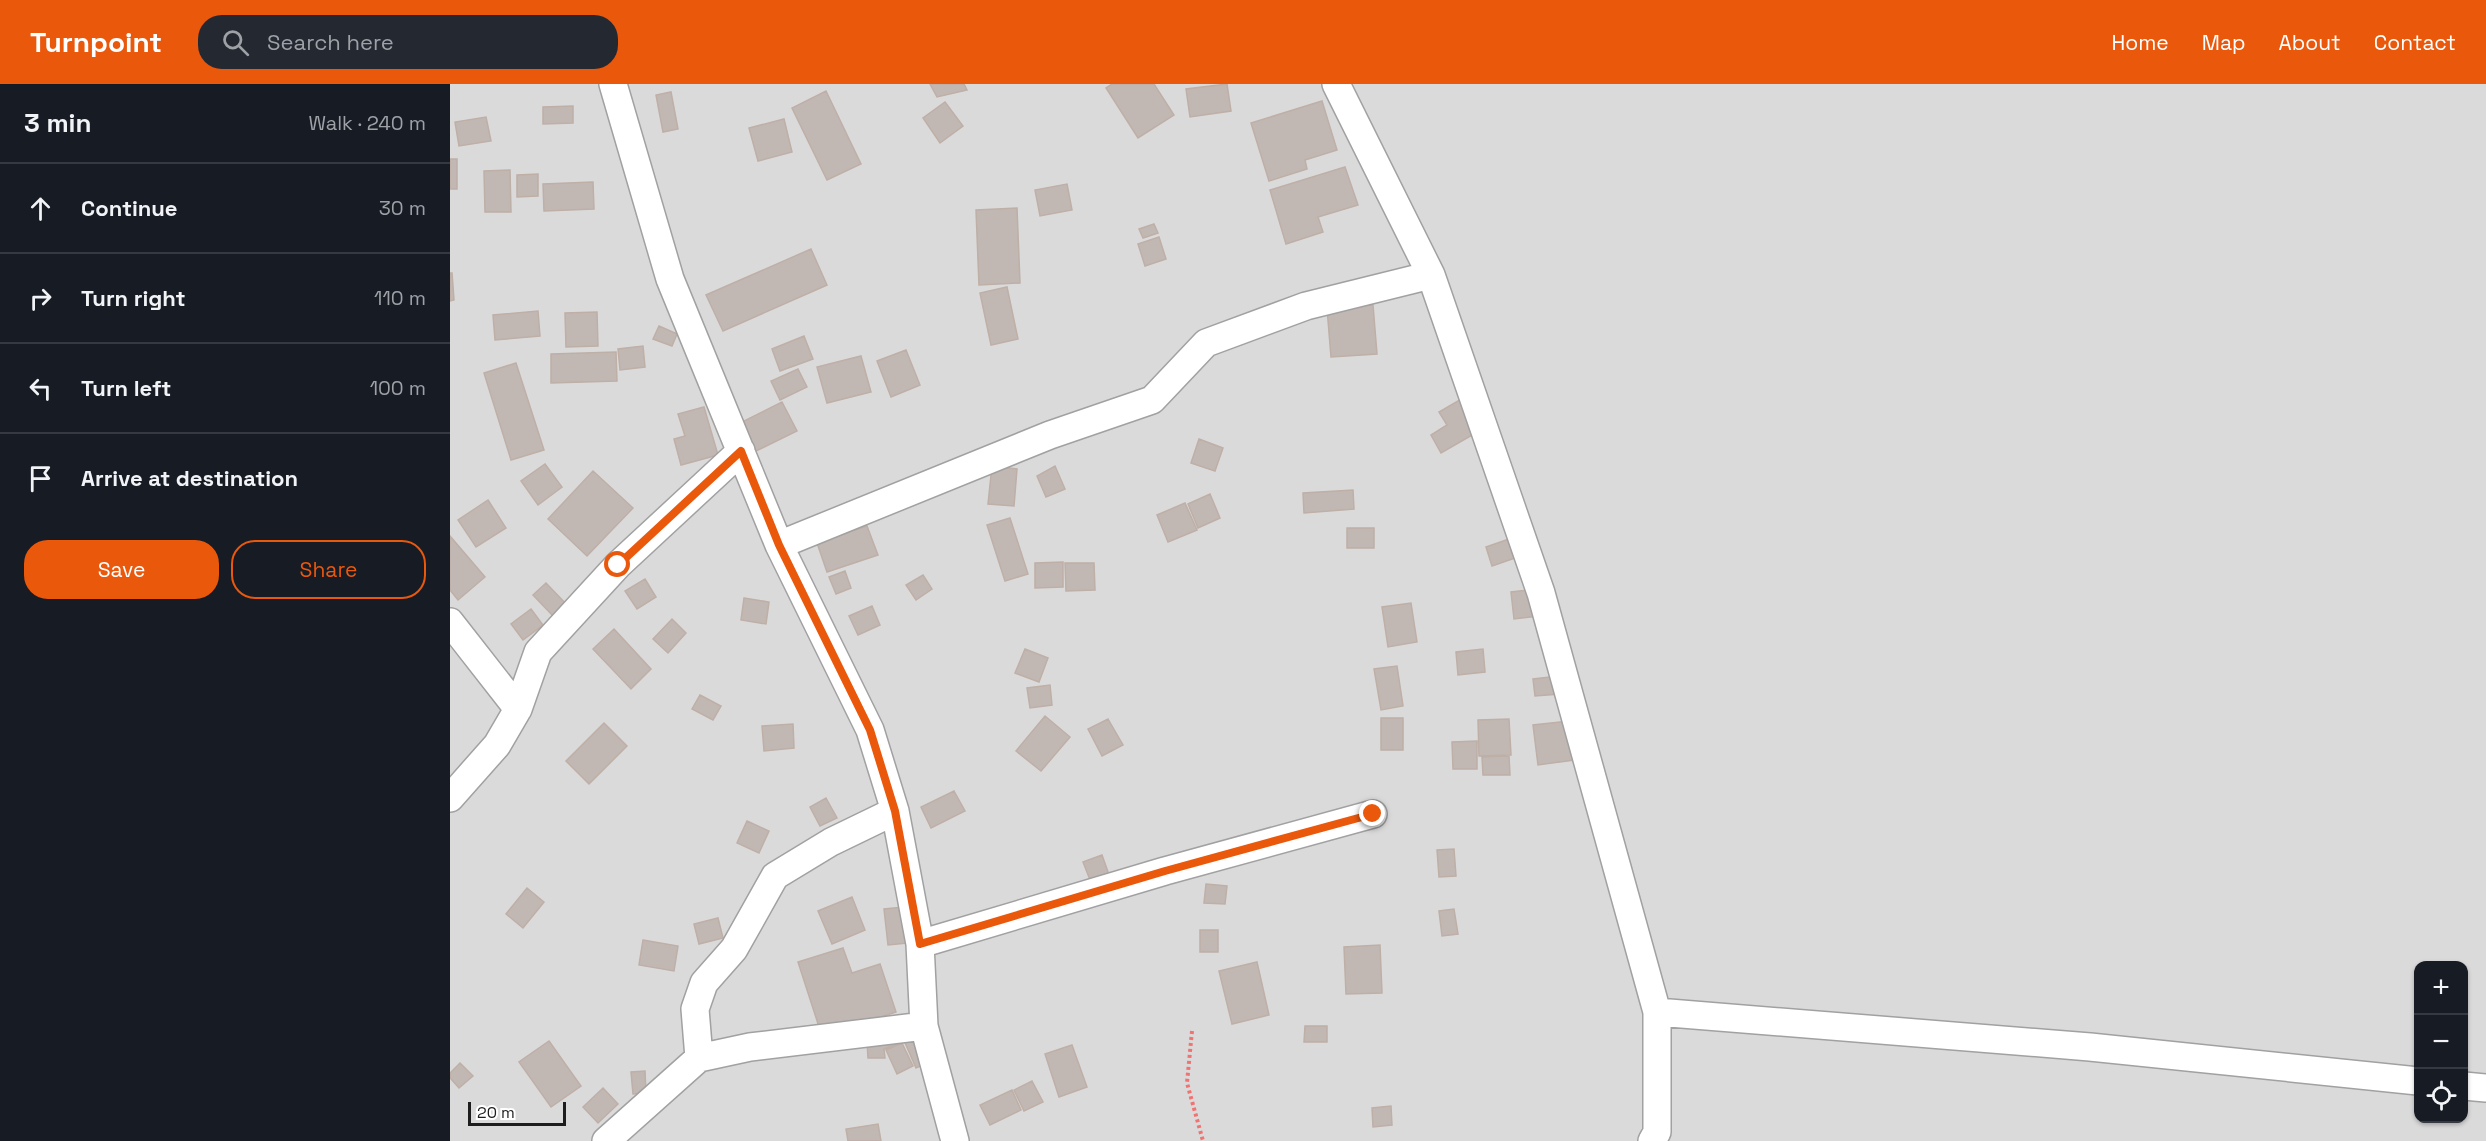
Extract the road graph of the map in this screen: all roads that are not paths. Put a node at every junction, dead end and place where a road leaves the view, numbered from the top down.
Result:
1 (613, 84) edge
2 (1336, 84) edge
3 (1431, 275) junction
4 (741, 451) junction
5 (779, 545) junction
6 (450, 622) edge
7 (518, 709) junction
8 (450, 798) edge
9 (895, 811) junction
10 (1373, 814) dead end
11 (920, 944) junction
12 (1657, 1012) junction
13 (924, 1026) junction
14 (699, 1058) junction
15 (2414, 1081) edge
16 (2468, 1086) edge
17 (2486, 1088) edge
18 (606, 1141) edge
19 (955, 1141) edge
20 (1652, 1141) edge

1 - 4 street
2 - 3 street
3 - 5 street
3 - 12 street
4 - 5 street
4 - 7 street
5 - 9 street
6 - 7 street
7 - 8 street
9 - 11 street
9 - 14 street
10 - 11 street
11 - 13 street
12 - 15 street
12 - 20 street
13 - 14 street
13 - 19 street
14 - 18 street
16 - 17 street

